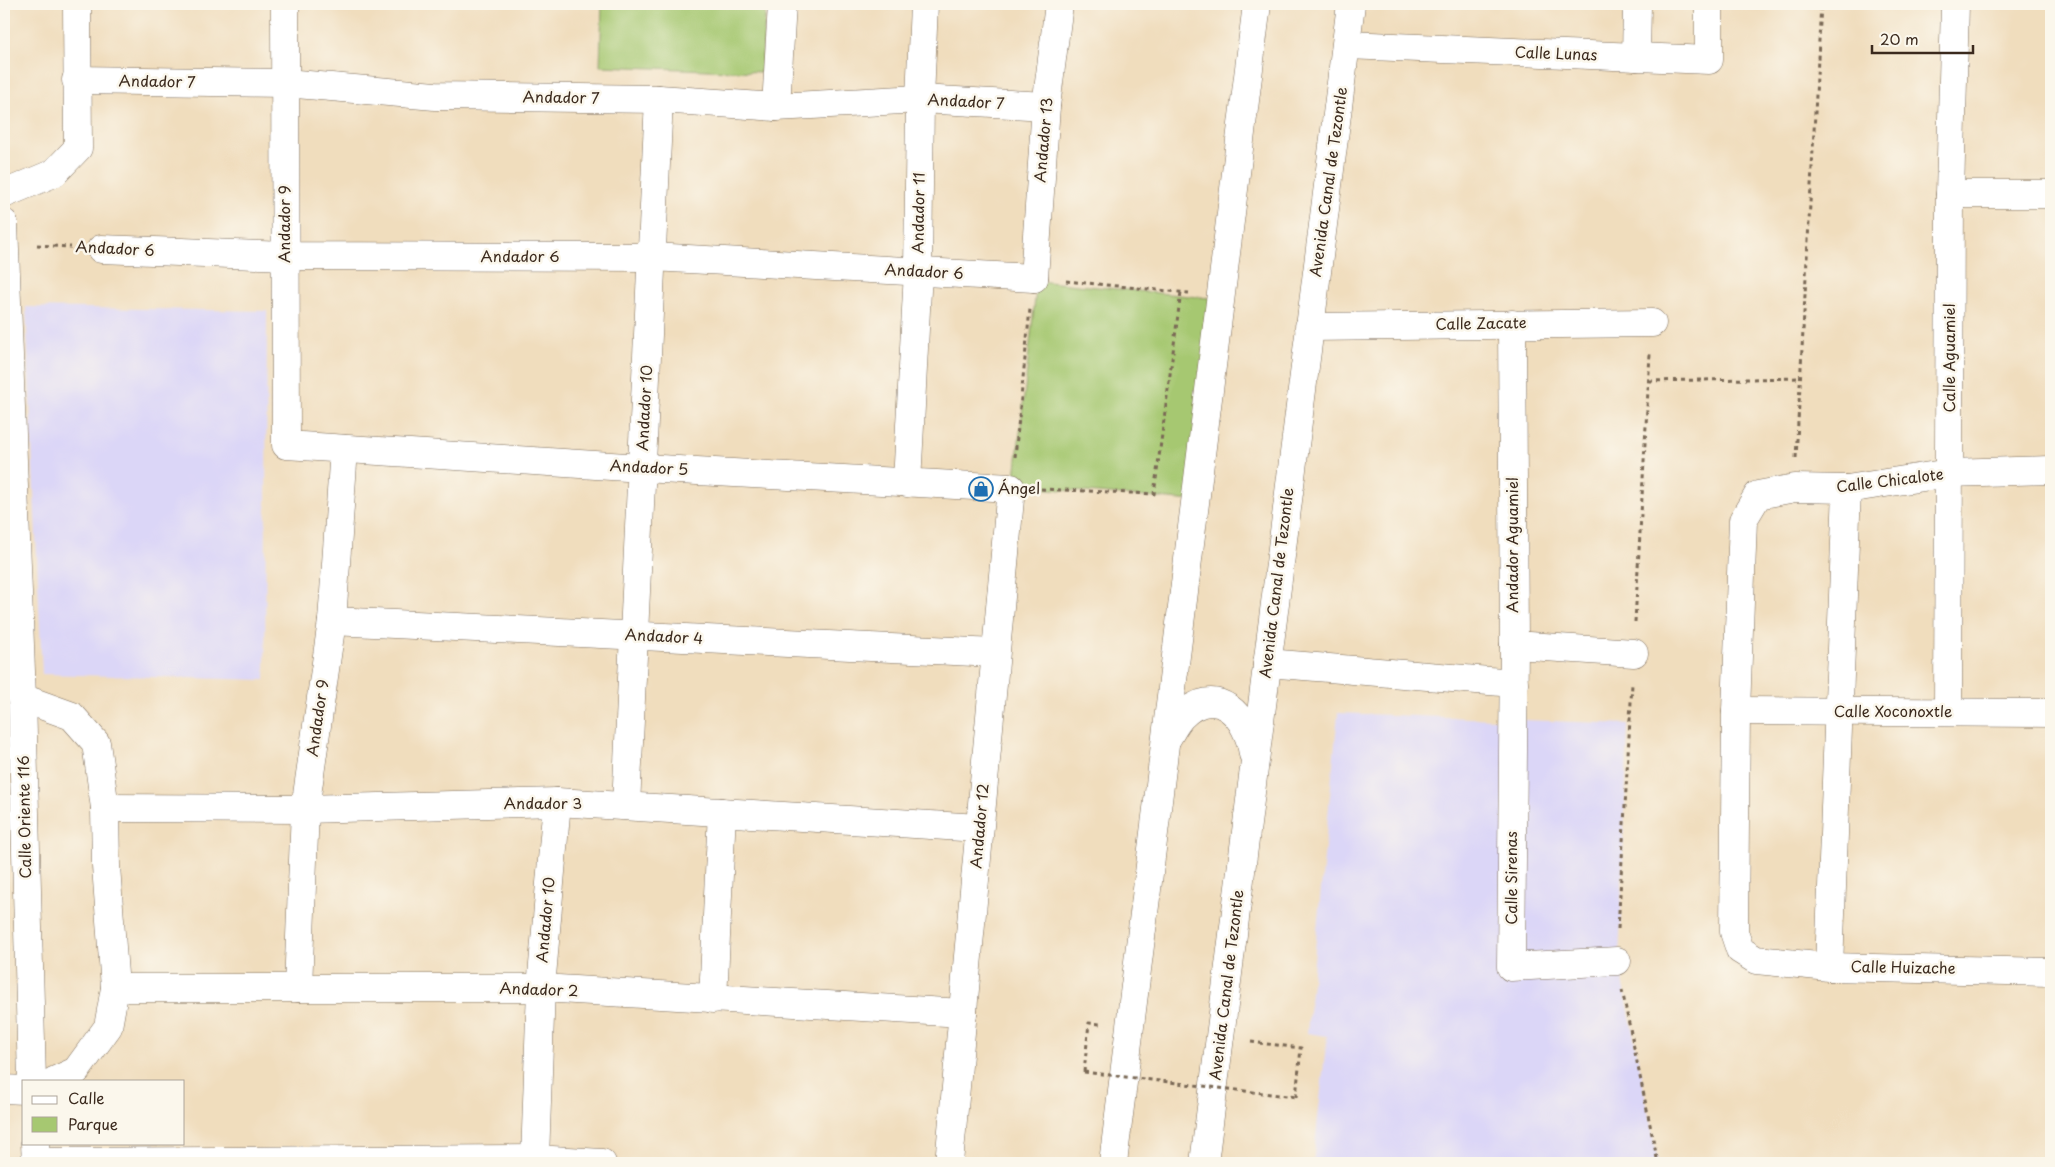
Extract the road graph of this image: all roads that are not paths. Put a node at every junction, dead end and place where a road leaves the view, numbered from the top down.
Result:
1 (77, 4) edge
2 (286, 4) edge
3 (782, 4) edge
4 (924, 4) edge
5 (1059, 4) edge
6 (1257, 4) edge
7 (1351, 4) edge
8 (1637, 4) edge
9 (1709, 4) edge
10 (1955, 4) edge
11 (1347, 46) junction
12 (1636, 57) junction
13 (76, 80) junction
14 (284, 83) junction
15 (659, 99) junction
16 (920, 99) junction
17 (1046, 106) junction
18 (776, 107) junction
19 (4, 194) edge
20 (1950, 194) junction
21 (2051, 194) edge
22 (4, 236) edge
23 (101, 249) road end
24 (285, 256) junction
25 (652, 257) junction
26 (918, 271) junction
27 (1034, 278) joint
28 (1652, 323) road end
29 (1512, 324) junction
30 (1309, 327) junction
31 (286, 445) joint
32 (344, 448) junction
33 (642, 468) junction
34 (2051, 470) edge
35 (1949, 473) junction
36 (907, 482) junction
37 (1011, 488) joint
38 (1847, 489) junction
39 (9, 512) edge
40 (332, 620) junction
41 (634, 636) junction
42 (1514, 645) junction
43 (995, 653) junction
44 (1634, 653) road end
45 (1267, 663) junction
46 (1514, 683) junction
47 (22, 698) junction
48 (1736, 711) junction
49 (1948, 711) junction
50 (1839, 713) junction
51 (2051, 713) edge
52 (1165, 743) junction
53 (1255, 765) junction
54 (557, 802) junction
55 (626, 806) junction
56 (105, 808) junction
57 (305, 809) junction
58 (722, 812) junction
59 (979, 828) junction
60 (14, 833) edge
61 (1616, 961) road end
62 (1829, 966) junction
63 (2051, 972) edge
64 (115, 988) junction
65 (298, 988) junction
66 (540, 988) junction
67 (712, 998) junction
68 (963, 1013) junction
69 (32, 1080) edge
70 (56, 1080) edge
71 (4, 1089) edge
72 (22, 1090) edge
73 (36, 1156) edge
74 (535, 1159) junction
75 (602, 1163) edge
76 (950, 1163) edge
77 (1113, 1163) edge
78 (1204, 1163) edge

1 - 13 street
2 - 14 street, Andador 9
3 - 18 street
4 - 16 street, Andador 11
5 - 17 street, Andador 13
6 - 52 street
7 - 11 street, Avenida Canal de Tezontle
8 - 12 street
9 - 12 street, Calle Lunas
10 - 20 street, Calle Aguamiel
11 - 12 street, Calle Lunas
11 - 30 street, Avenida Canal de Tezontle
13 - 14 street, Andador 7
13 - 19 street
14 - 15 street, Andador 7
14 - 24 street, Andador 9
15 - 18 street, Andador 7
15 - 25 street, Andador 10
16 - 17 street, Andador 7
16 - 18 street, Andador 7
16 - 26 street, Andador 11
17 - 27 street, Andador 13
20 - 21 street
20 - 35 street, Calle Aguamiel
22 - 39 street, Calle Oriente 116
23 - 24 street, Andador 6
24 - 25 street, Andador 6
24 - 31 street, Andador 9
25 - 26 street, Andador 6
25 - 33 street, Andador 10
26 - 27 street, Andador 6
26 - 36 street, Andador 11
28 - 29 street, Calle Zacate
29 - 30 street, Calle Zacate
29 - 42 street, Andador Aguamiel
30 - 45 street, Avenida Canal de Tezontle
31 - 32 street, Andador 5
32 - 33 street, Andador 5
32 - 40 street, Andador 9
33 - 36 street, Andador 5
33 - 41 street, Andador 10
34 - 35 street, Calle Chicalote
35 - 38 street, Calle Chicalote
35 - 49 street, Calle Aguamiel
36 - 37 street, Andador 5
37 - 43 street, Andador 12
38 - 48 street, Calle Chicalote
38 - 50 street
39 - 47 street, Calle Oriente 116
40 - 41 street, Andador 4
40 - 57 street, Andador 9
41 - 43 street, Andador 4
41 - 55 street, Andador 10
42 - 44 street
42 - 46 street, Calle Sirenas
43 - 59 street, Andador 12
45 - 46 street
45 - 53 street, Avenida Canal de Tezontle
46 - 61 street, Calle Sirenas
47 - 56 street
47 - 60 street, Calle Oriente 116
48 - 50 street, Calle Xoconoxtle
48 - 62 street, Calle Huizache
49 - 50 street, Calle Xoconoxtle
49 - 51 street, Calle Xoconoxtle
50 - 62 street
52 - 53 street
52 - 77 street
53 - 78 street, Avenida Canal de Tezontle
54 - 55 street, Andador 3
54 - 57 street, Andador 3
54 - 66 street, Andador 10
55 - 58 street, Andador 3
56 - 57 street, Andador 3
56 - 64 street
57 - 65 street, Andador 9
58 - 59 street, Andador 3
58 - 67 street
59 - 68 street, Andador 12
60 - 69 street, Calle Oriente 116
62 - 63 street, Calle Huizache
64 - 65 street, Andador 2
64 - 70 street
65 - 66 street, Andador 2
66 - 67 street, Andador 2
66 - 74 street, Andador 10
67 - 68 street, Andador 2
68 - 76 street, Andador 12
71 - 72 street
73 - 74 street
74 - 75 street

